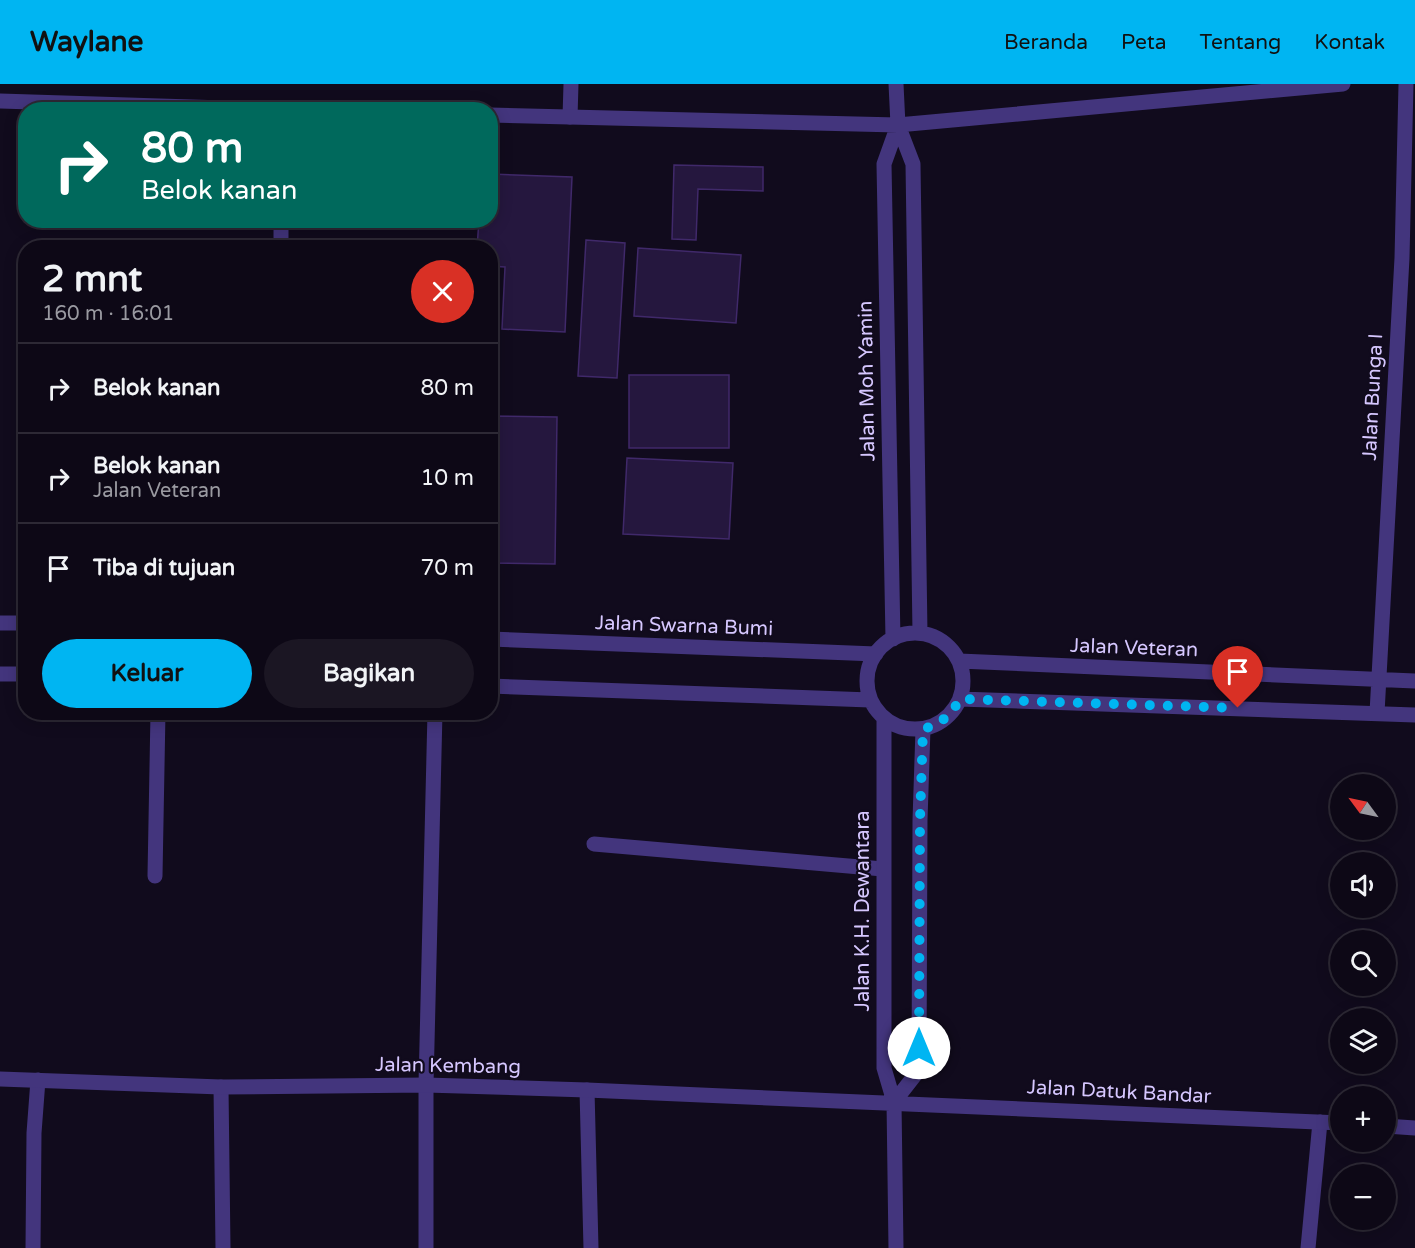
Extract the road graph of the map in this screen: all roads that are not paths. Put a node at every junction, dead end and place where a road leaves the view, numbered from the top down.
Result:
1 (571, 84) edge
2 (896, 84) edge
3 (1343, 84) edge
4 (1406, 84) edge
5 (0, 101) edge
6 (35, 102) edge
7 (498, 115) edge
8 (570, 117) junction
9 (898, 125) junction
10 (0, 623) edge
11 (18, 623) edge
12 (920, 633) junction
13 (498, 639) edge
14 (893, 639) junction
15 (876, 654) junction
16 (958, 661) junction
17 (0, 674) edge
18 (18, 674) edge
19 (1378, 679) junction
20 (1415, 681) edge
21 (498, 686) edge
22 (960, 699) junction
23 (870, 700) junction
24 (1377, 713) junction
25 (1415, 715) edge
26 (884, 719) junction
27 (158, 720) edge
28 (435, 720) edge
29 (923, 729) junction
30 (594, 844) dead end
31 (883, 869) junction
32 (155, 876) dead end
33 (0, 1079) edge
34 (38, 1080) junction
35 (426, 1085) junction
36 (221, 1087) junction
37 (587, 1090) junction
38 (894, 1102) junction
39 (1320, 1122) junction
40 (1330, 1122) edge
41 (1396, 1127) edge
42 (1415, 1128) edge
43 (33, 1248) edge
44 (223, 1248) edge
45 (426, 1248) edge
46 (591, 1248) edge
47 (896, 1248) edge
48 (1308, 1248) edge

1 - 8 street
2 - 9 street, Jalan Moh Yamin
3 - 9 street
4 - 19 street, Jalan Bunga I
5 - 6 street
7 - 8 street
8 - 9 street
9 - 12 street, Jalan Moh Yamin
9 - 14 street, Jalan Moh Yamin
10 - 11 street
12 - 14 street
12 - 16 street
13 - 15 street, Jalan Swarna Bumi
14 - 15 street
15 - 23 street
16 - 19 street, Jalan Veteran
16 - 22 street
17 - 18 street
19 - 20 street, Jalan Veteran
19 - 24 street, Jalan Bunga I
21 - 23 street
22 - 24 street
22 - 29 street
23 - 26 street
24 - 25 street
26 - 29 street
26 - 31 street, Jalan K.H. Dewantara
27 - 32 street
28 - 35 street
29 - 38 street
30 - 31 street
31 - 38 street, Jalan K.H. Dewantara
33 - 34 street, Jalan Kembang
34 - 36 street, Jalan Kembang
34 - 43 street
35 - 36 street, Jalan Kembang
35 - 37 street, Jalan Kembang
35 - 45 street
36 - 44 street
37 - 38 street, Jalan Kembang
37 - 46 street
38 - 39 street, Jalan Datuk Bandar
38 - 47 street, Jalan K.H. Dewantara
39 - 40 street, Jalan Datuk Bandar
39 - 48 street
41 - 42 street

